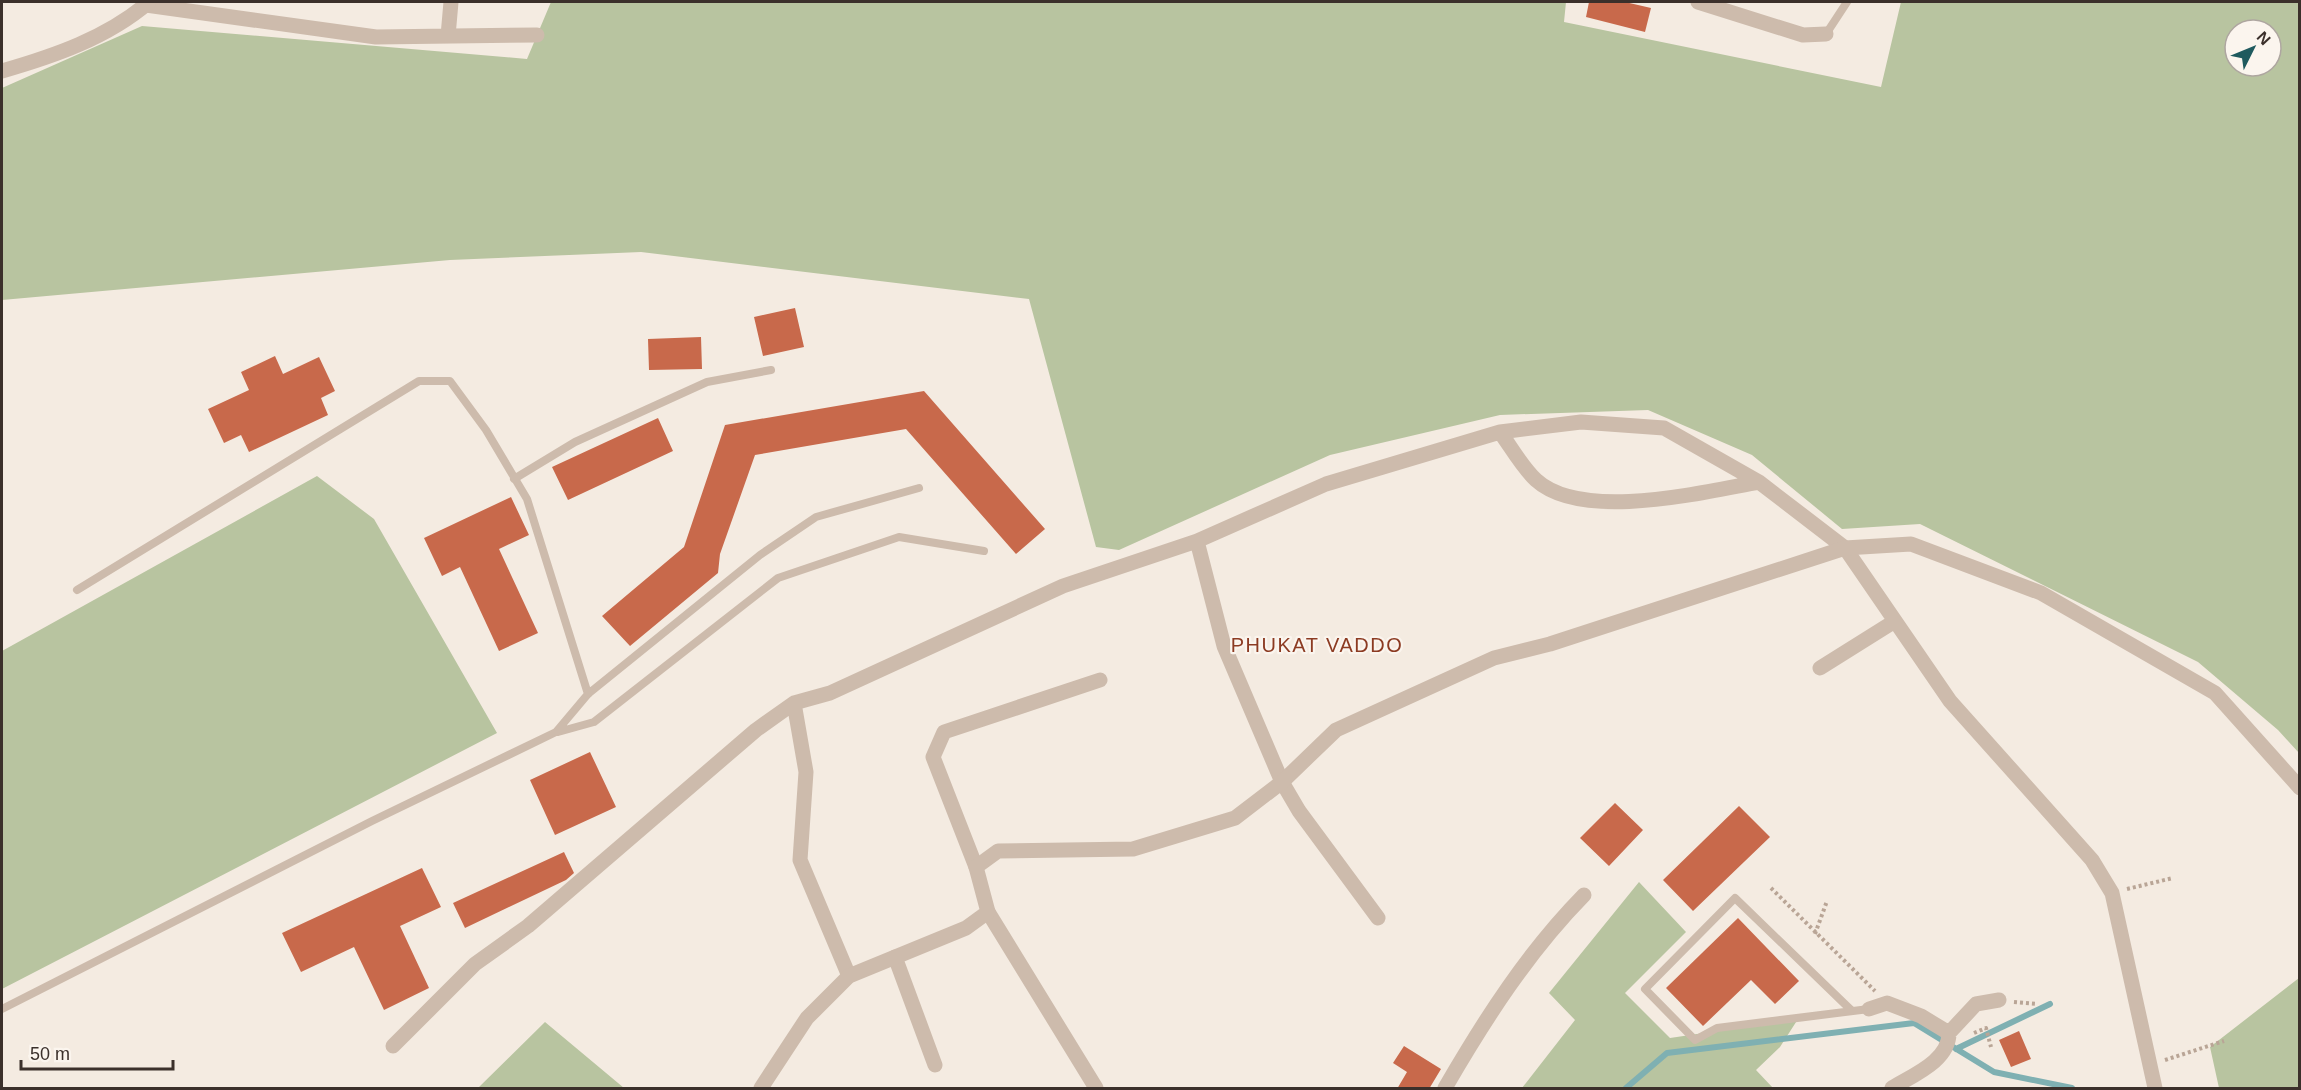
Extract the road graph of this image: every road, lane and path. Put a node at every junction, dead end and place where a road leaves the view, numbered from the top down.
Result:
1 (451, 2) edge
2 (1698, 2) edge
3 (1847, 2) edge
4 (147, 3) edge
5 (1827, 34) joint
6 (537, 35) dead end
7 (448, 36) junction
8 (2, 71) edge
9 (771, 370) dead end
10 (1500, 432) junction
11 (514, 479) junction
12 (1759, 482) junction
13 (919, 488) dead end
14 (1197, 540) junction
15 (1845, 548) junction
16 (984, 551) dead end
17 (77, 590) dead end
18 (1895, 621) junction
19 (1821, 669) dead end
20 (1100, 680) dead end
21 (588, 694) junction
22 (794, 703) junction
23 (556, 732) junction
24 (1282, 782) junction
25 (2300, 788) edge
26 (976, 867) junction
27 (2174, 878) dead end
28 (1771, 888) dead end
29 (2112, 893) junction
30 (1584, 895) dead end
31 (1827, 901) dead end
32 (988, 912) junction
33 (1378, 918) dead end
34 (1815, 934) junction
35 (895, 957) junction
36 (849, 975) junction
37 (1999, 1000) dead end
38 (1887, 1003) junction
39 (2, 1009) edge
40 (1869, 1009) joint
41 (1851, 1010) junction
42 (1949, 1039) junction
43 (2223, 1041) dead end
44 (393, 1046) dead end
45 (1991, 1047) dead end
46 (2150, 1064) junction
47 (935, 1065) dead end
48 (761, 1089) edge
49 (1096, 1089) edge
50 (1445, 1089) edge
51 (1892, 1089) edge
52 (2155, 1089) edge

1 - 7 street
2 - 5 street
3 - 5 lane
4 - 7 street
4 - 8 street
6 - 7 street
9 - 11 lane
10 - 12 street
10 - 12 street
10 - 14 street
11 - 17 lane
11 - 21 lane
12 - 15 street
13 - 21 lane
14 - 22 street
14 - 24 street
15 - 18 street
15 - 24 street
15 - 25 street
16 - 23 lane
18 - 19 street
18 - 29 street
20 - 26 street
21 - 23 lane
22 - 36 street
22 - 44 street
23 - 39 lane
24 - 26 street
24 - 33 street
26 - 32 street
27 - 29 path
28 - 34 path
29 - 46 street
30 - 50 street
31 - 34 path
32 - 35 street
32 - 49 street
34 - 38 path
35 - 36 street
35 - 47 street
36 - 48 street
37 - 42 street
38 - 40 street
38 - 42 street
40 - 41 lane
41 - 41 lane
42 - 45 path
42 - 51 street
43 - 46 path
46 - 52 street

